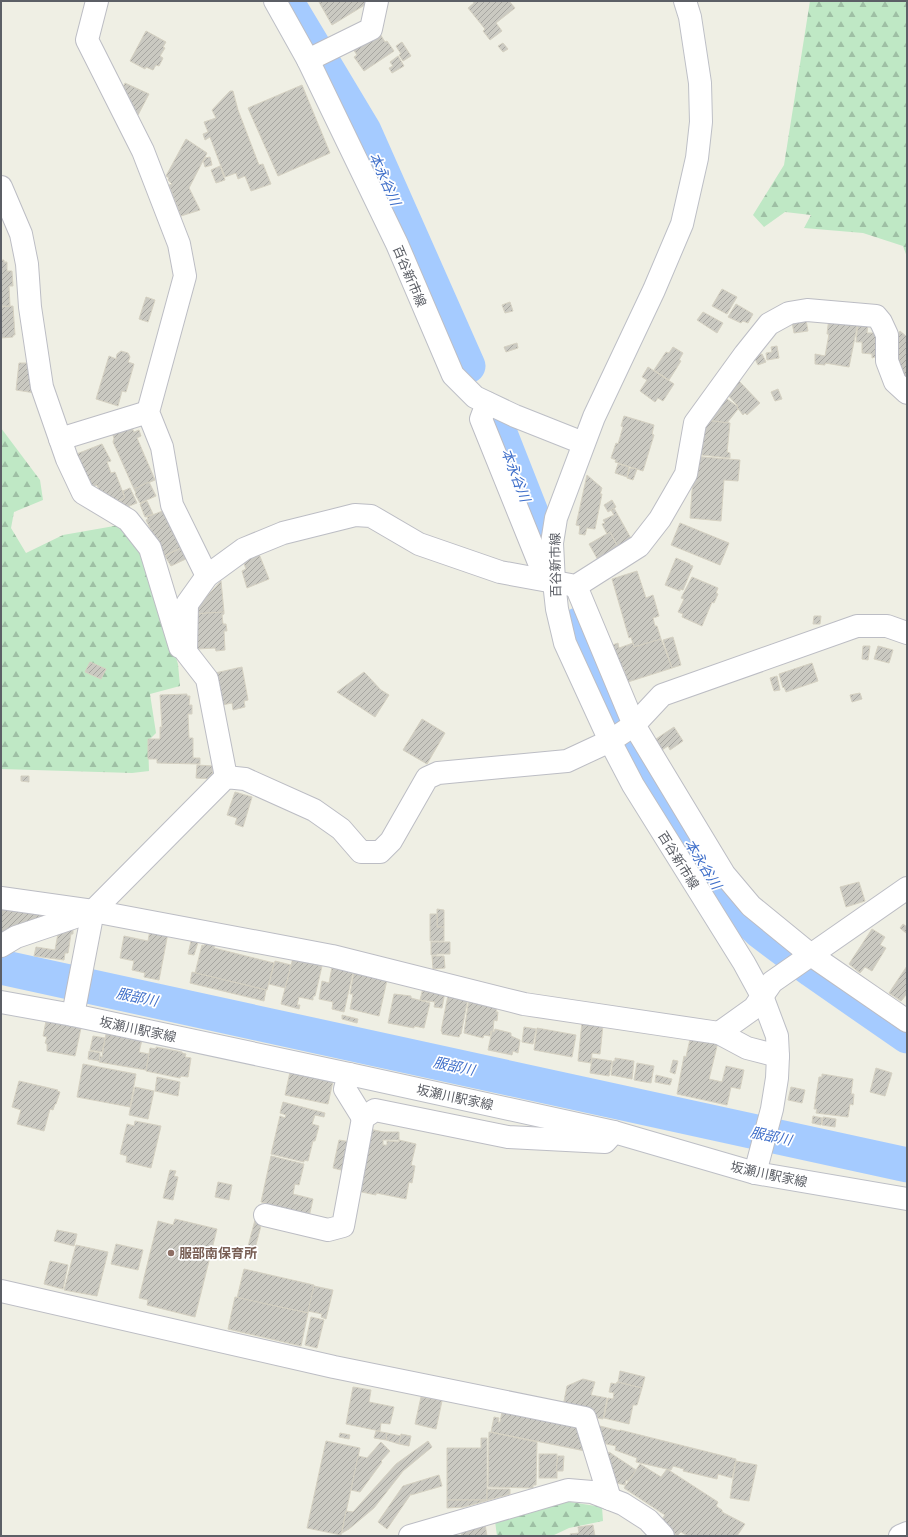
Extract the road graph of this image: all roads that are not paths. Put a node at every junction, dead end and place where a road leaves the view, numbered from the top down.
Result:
1 (97, 1) edge
2 (275, 1) edge
3 (377, 1) edge
4 (685, 1) edge
5 (308, 60) junction
6 (1, 187) edge
7 (907, 393) edge
8 (487, 402) junction
9 (148, 412) junction
10 (60, 439) junction
11 (583, 443) junction
12 (207, 576) junction
13 (550, 581) junction
14 (576, 586) junction
15 (907, 633) edge
16 (186, 652) junction
17 (634, 725) junction
18 (610, 741) junction
19 (226, 777) junction
20 (907, 888) edge
21 (1, 898) edge
22 (93, 911) junction
23 (1, 946) edge
24 (811, 955) junction
25 (767, 989) junction
26 (1, 1002) edge
27 (74, 1009) junction
28 (907, 1021) edge
29 (719, 1033) junction
30 (778, 1056) junction
31 (349, 1074) junction
32 (363, 1118) junction
33 (614, 1132) junction
34 (754, 1173) junction
35 (907, 1199) edge
36 (265, 1215) dead end
37 (1, 1291) edge
38 (610, 1499) junction
39 (907, 1533) edge
40 (410, 1536) edge
41 (663, 1536) edge
42 (900, 1536) edge

1 - 9 street
2 - 5 street, 百谷新市線
3 - 5 street
4 - 11 street
5 - 8 street, 百谷新市線
6 - 10 street
7 - 14 street
8 - 11 street, 百谷新市線
8 - 13 street
9 - 10 street
9 - 12 street
10 - 16 street
11 - 13 street, 百谷新市線
12 - 13 street
12 - 16 street
13 - 14 street
13 - 18 street, 百谷新市線
14 - 17 street
15 - 17 street
16 - 19 street
17 - 18 street
17 - 24 street
18 - 19 street
18 - 25 street, 百谷新市線
19 - 22 street
20 - 24 street
21 - 22 street
22 - 23 street
22 - 27 street
22 - 29 street
24 - 25 street
24 - 28 street
25 - 29 street
25 - 30 street, 百谷新市線
26 - 27 street, 坂瀬川駅家線
27 - 31 street, 坂瀬川駅家線
29 - 30 street
30 - 34 street, 百谷新市線
31 - 32 street
31 - 33 street, 坂瀬川駅家線
32 - 33 street
32 - 36 street
33 - 34 street, 坂瀬川駅家線
34 - 35 street, 坂瀬川駅家線
37 - 38 street
38 - 40 street
38 - 41 street
39 - 42 street

